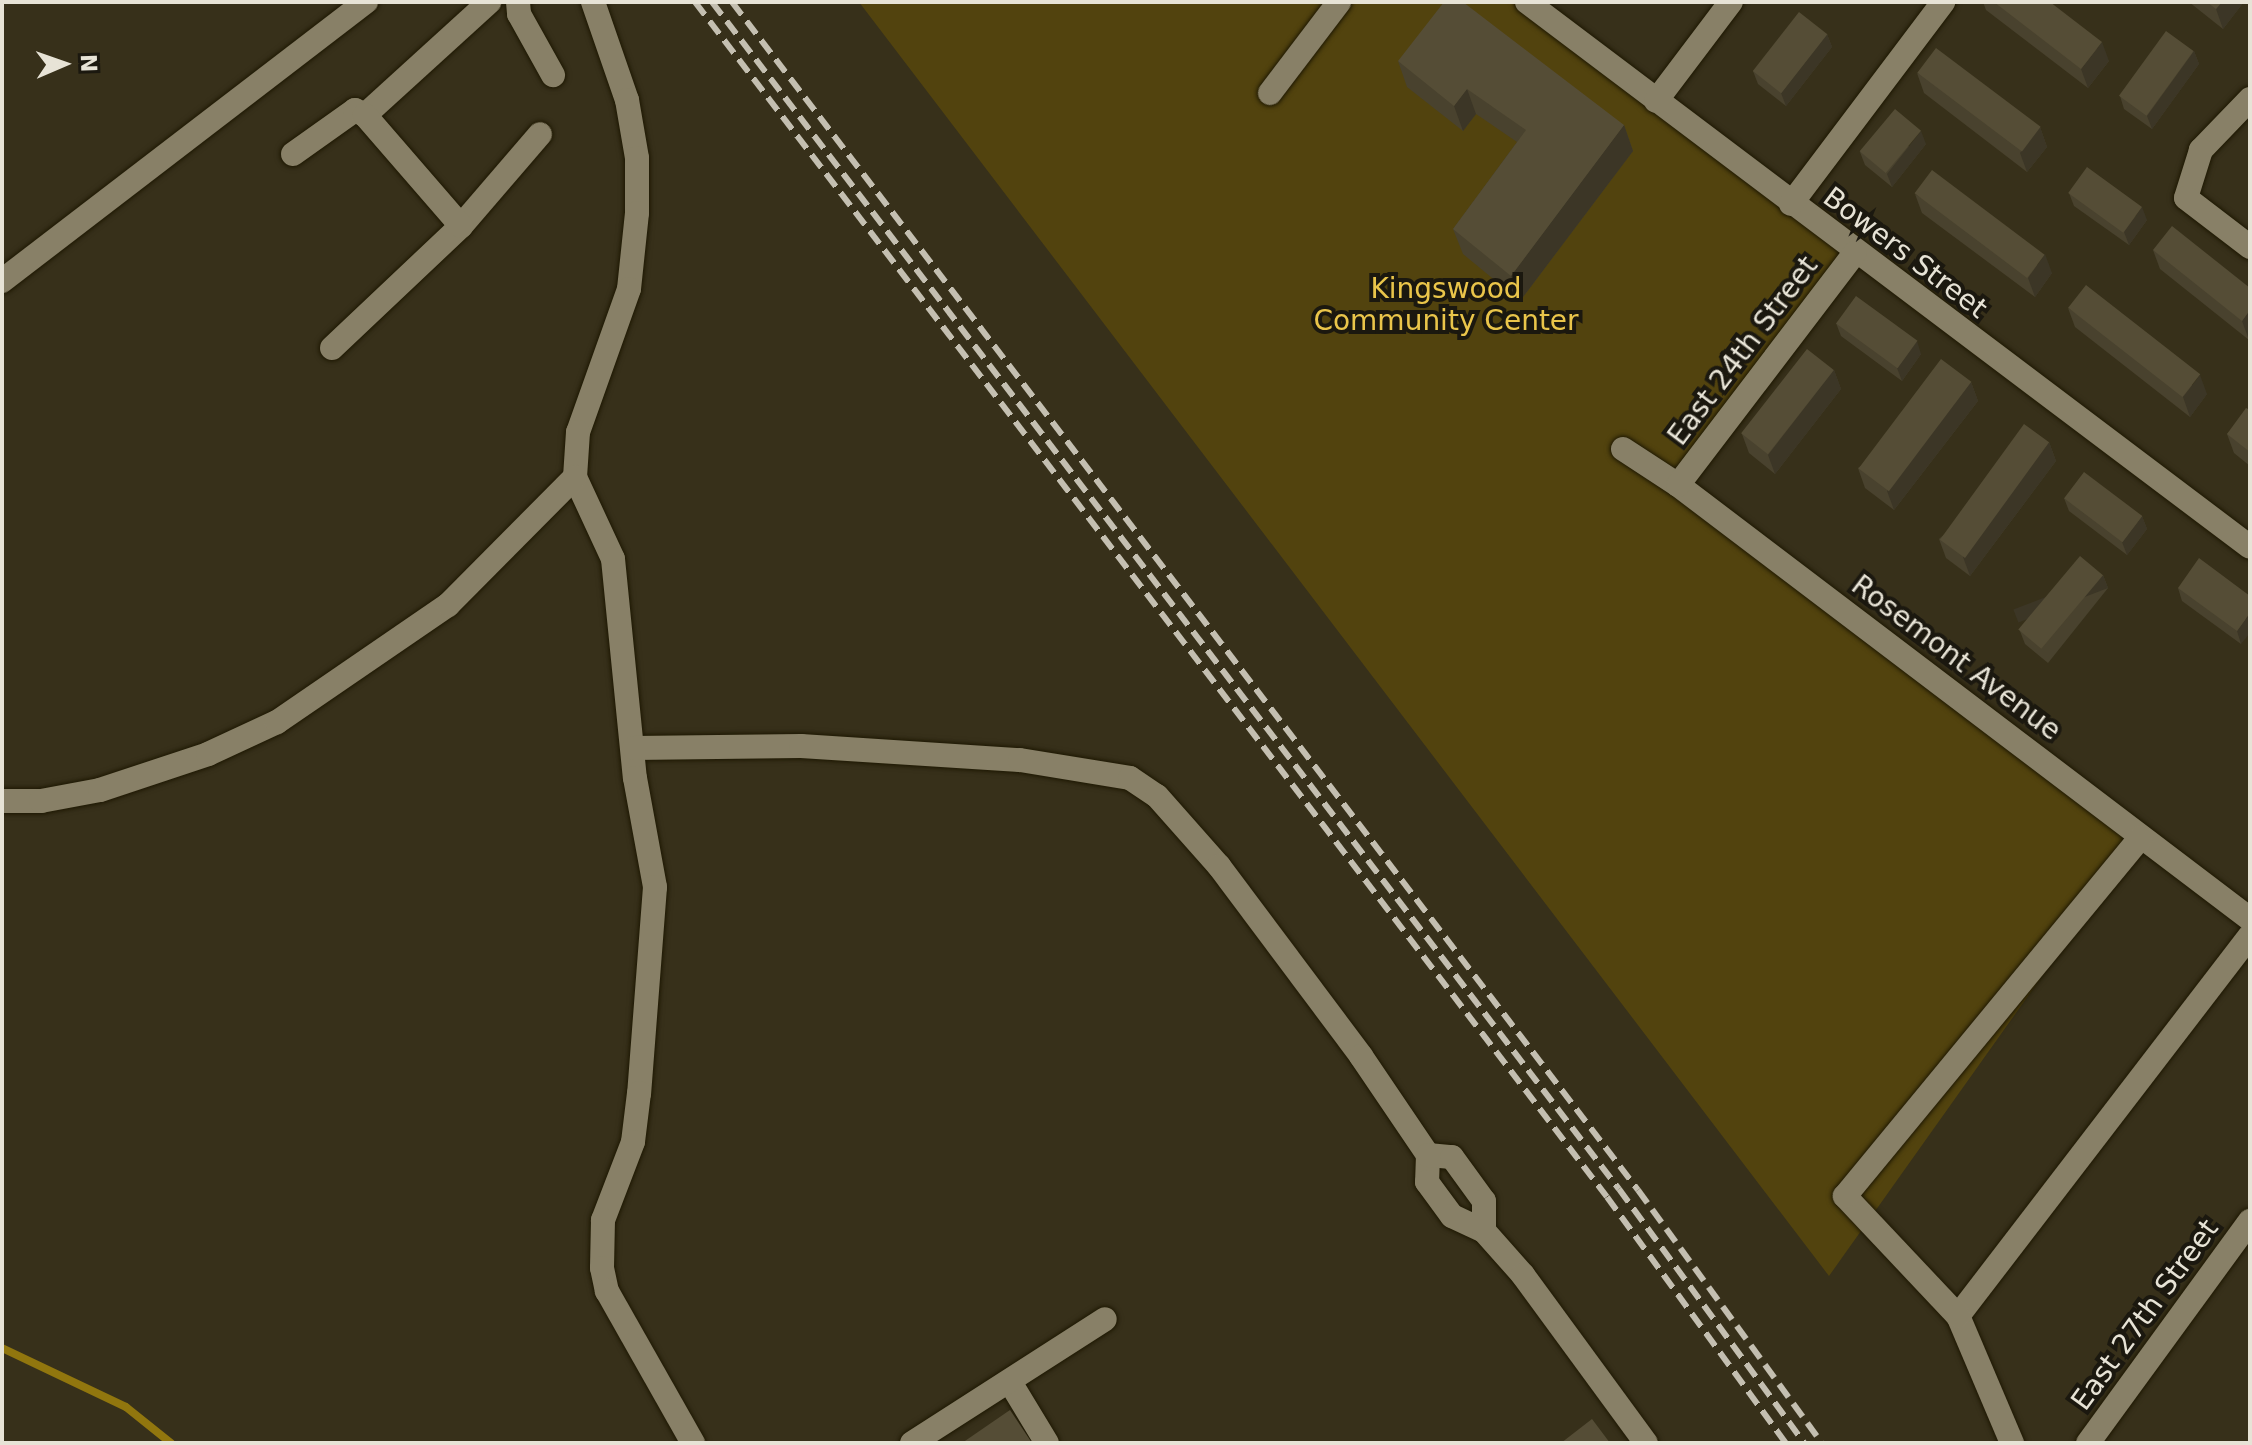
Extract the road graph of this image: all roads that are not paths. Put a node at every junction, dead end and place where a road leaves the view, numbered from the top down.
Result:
1 (366, 2) edge
2 (489, 2) edge
3 (518, 2) edge
4 (593, 2) edge
5 (1339, 2) edge
6 (1731, 2) edge
7 (1943, 2) edge
8 (1534, 4) edge
9 (553, 75) dead end
10 (1270, 93) dead end
11 (2250, 99) edge
12 (1656, 101) junction
13 (365, 115) junction
14 (540, 134) dead end
15 (293, 154) dead end
16 (1791, 204) junction
17 (461, 226) junction
18 (2250, 247) edge
19 (1855, 253) junction
20 (2, 281) edge
21 (332, 348) dead end
22 (1623, 449) dead end
23 (575, 477) junction
24 (1678, 485) junction
25 (2250, 547) edge
26 (634, 748) junction
27 (2, 801) edge
28 (2141, 837) junction
29 (2250, 919) edge
30 (2250, 936) edge
31 (1428, 1155) junction
32 (2250, 1221) edge
33 (1484, 1231) junction
34 (1958, 1316) junction
35 (1105, 1319) dead end
36 (1010, 1382) junction
37 (693, 1443) edge
38 (912, 1443) edge
39 (1047, 1443) edge
40 (1646, 1443) edge
41 (2012, 1443) edge
42 (2088, 1443) edge

1 - 20 street
2 - 13 street
3 - 9 street
4 - 23 street
5 - 10 street
6 - 12 street
7 - 16 street
8 - 12 street, Bowers Street
11 - 18 street
12 - 16 street, Bowers Street
13 - 15 street
13 - 17 street
14 - 17 street
16 - 19 street, Bowers Street
17 - 21 street
19 - 24 street, East 24th Street
19 - 25 street, Bowers Street
22 - 24 street, Rosemont Avenue
23 - 26 street
23 - 27 street
24 - 28 street, Rosemont Avenue
26 - 31 street
26 - 37 street
28 - 29 street, Rosemont Avenue
28 - 34 street
30 - 34 street
31 - 33 street
31 - 33 street
32 - 42 street, East 27th Street
33 - 40 street
34 - 41 street
35 - 36 street
36 - 38 street
36 - 39 street

